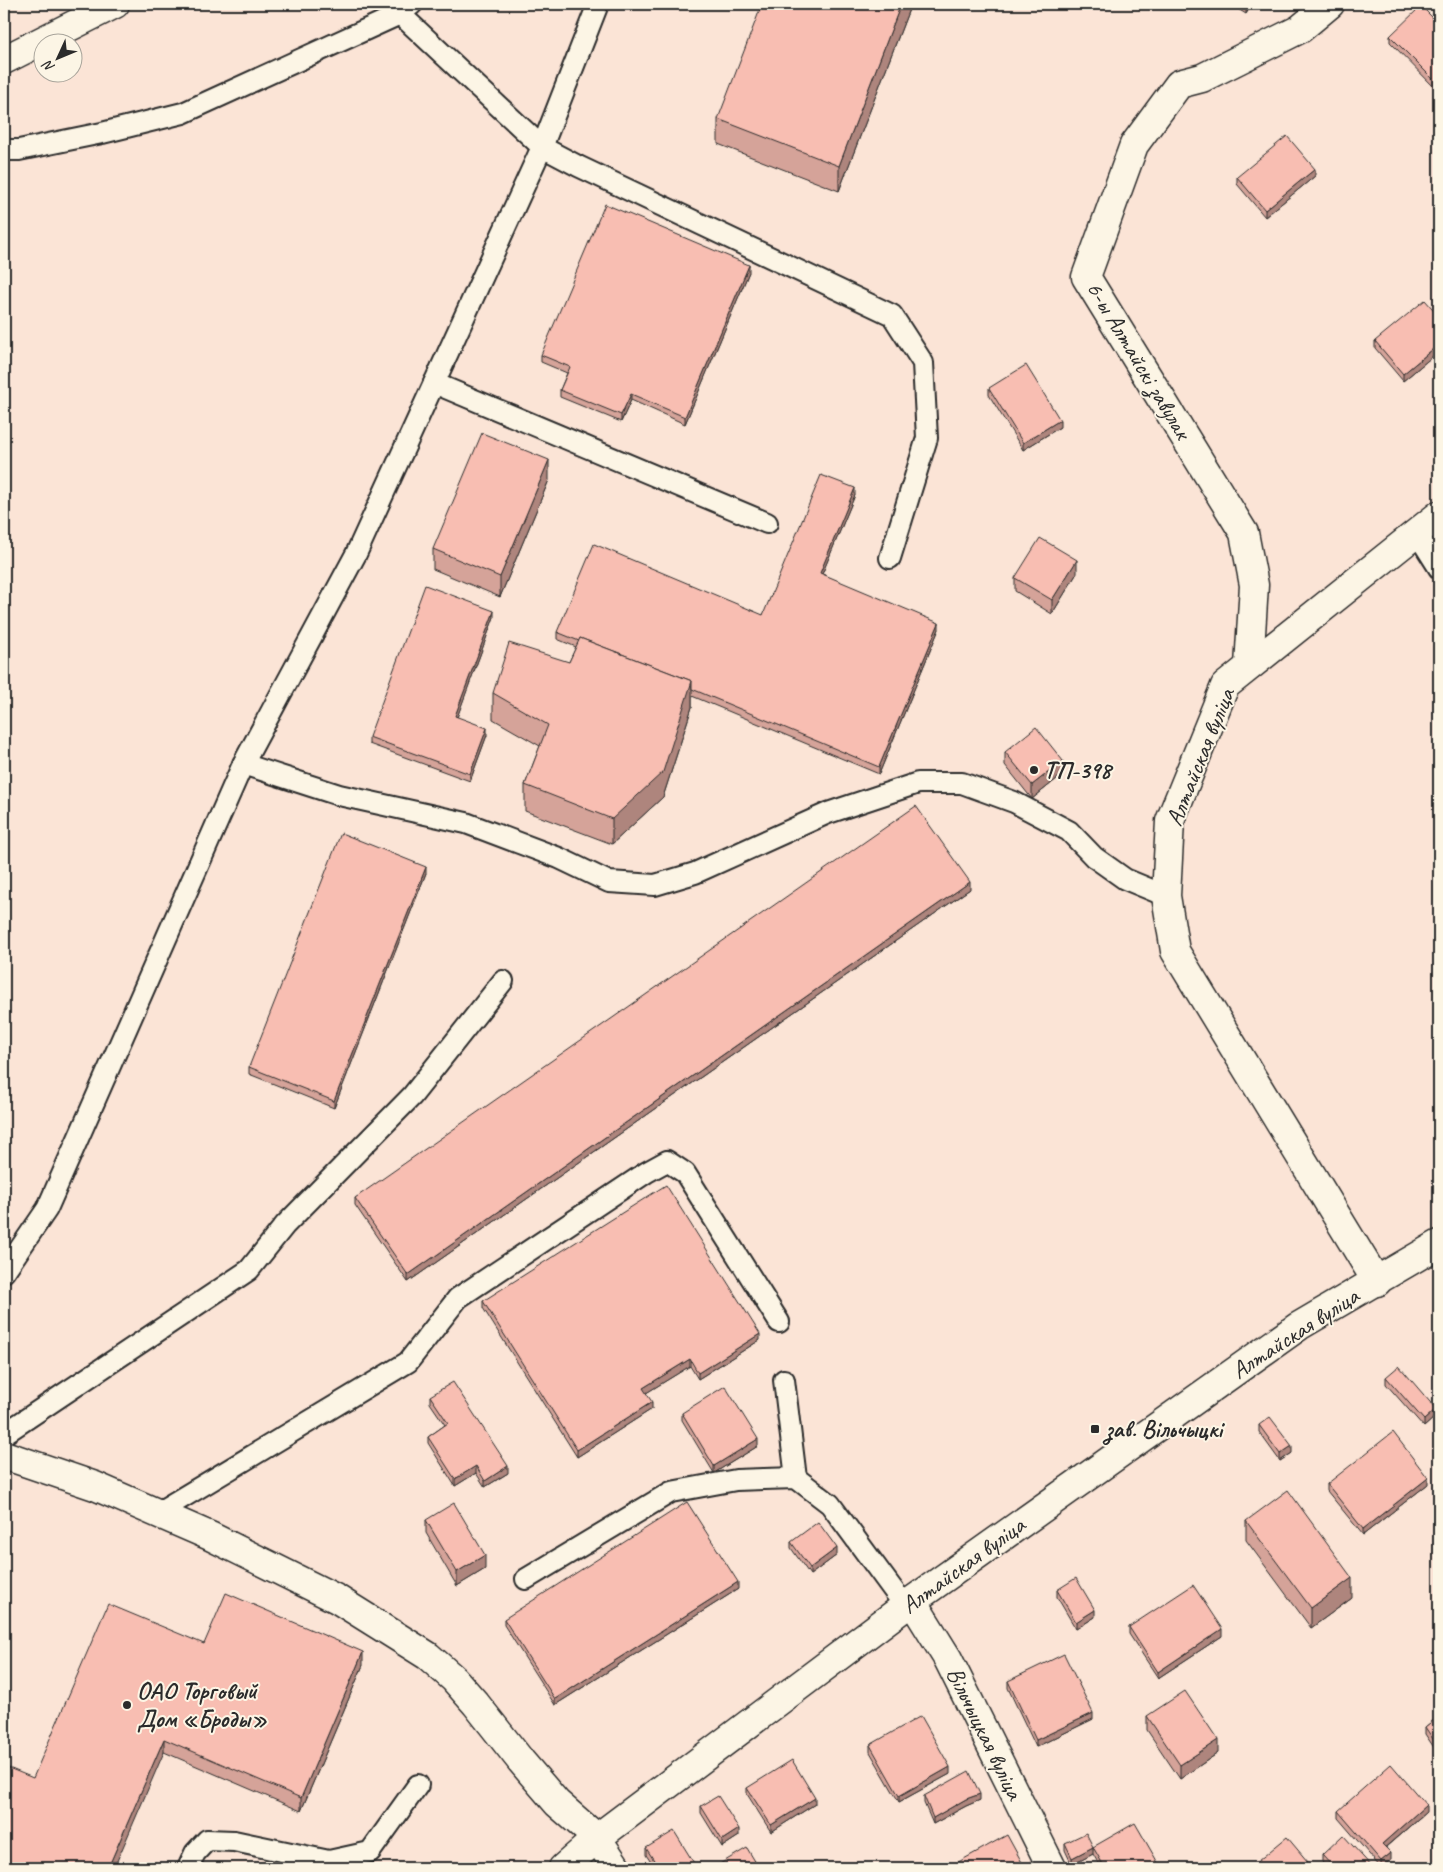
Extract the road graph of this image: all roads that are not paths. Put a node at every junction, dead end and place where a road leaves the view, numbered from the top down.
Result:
1 (114, 4) edge
2 (598, 4) edge
3 (1330, 4) edge
4 (402, 7) edge
5 (4, 60) edge
6 (542, 147) junction
7 (4, 150) edge
8 (434, 383) junction
9 (1439, 515) edge
10 (767, 523) dead end
11 (1417, 533) junction
12 (890, 558) dead end
13 (1439, 568) edge
14 (1249, 666) junction
15 (243, 764) junction
16 (1166, 896) junction
17 (503, 981) dead end
18 (1439, 1244) edge
19 (4, 1272) edge
20 (1377, 1282) junction
21 (779, 1322) dead end
22 (784, 1380) dead end
23 (4, 1434) edge
24 (4, 1456) edge
25 (796, 1478) junction
26 (157, 1513) junction
27 (526, 1579) dead end
28 (908, 1604) junction
29 (418, 1785) dead end
30 (597, 1838) junction
31 (188, 1868) edge
32 (563, 1868) edge
33 (617, 1868) edge
34 (1052, 1868) edge

1 - 5 street
2 - 6 lane
3 - 14 street, 6-ы Алтайскі завулак
4 - 6 lane
4 - 7 lane
6 - 8 lane
6 - 12 lane
8 - 10 lane
8 - 15 lane
9 - 11 street, Алтайская вуліца
11 - 13 lane
11 - 14 street, Алтайская вуліца
14 - 16 street, Алтайская вуліца
15 - 16 lane
15 - 19 lane
16 - 20 street, Алтайская вуліца
17 - 23 lane
18 - 20 street, Алтайская вуліца
20 - 28 street, Алтайская вуліца
21 - 26 lane
22 - 25 lane
24 - 26 street
25 - 27 lane
25 - 28 lane
26 - 30 street
28 - 30 street, Алтайская вуліца
28 - 34 street, Вільчыцкая вуліца
29 - 31 lane
30 - 32 street, Алтайская вуліца
30 - 33 street

